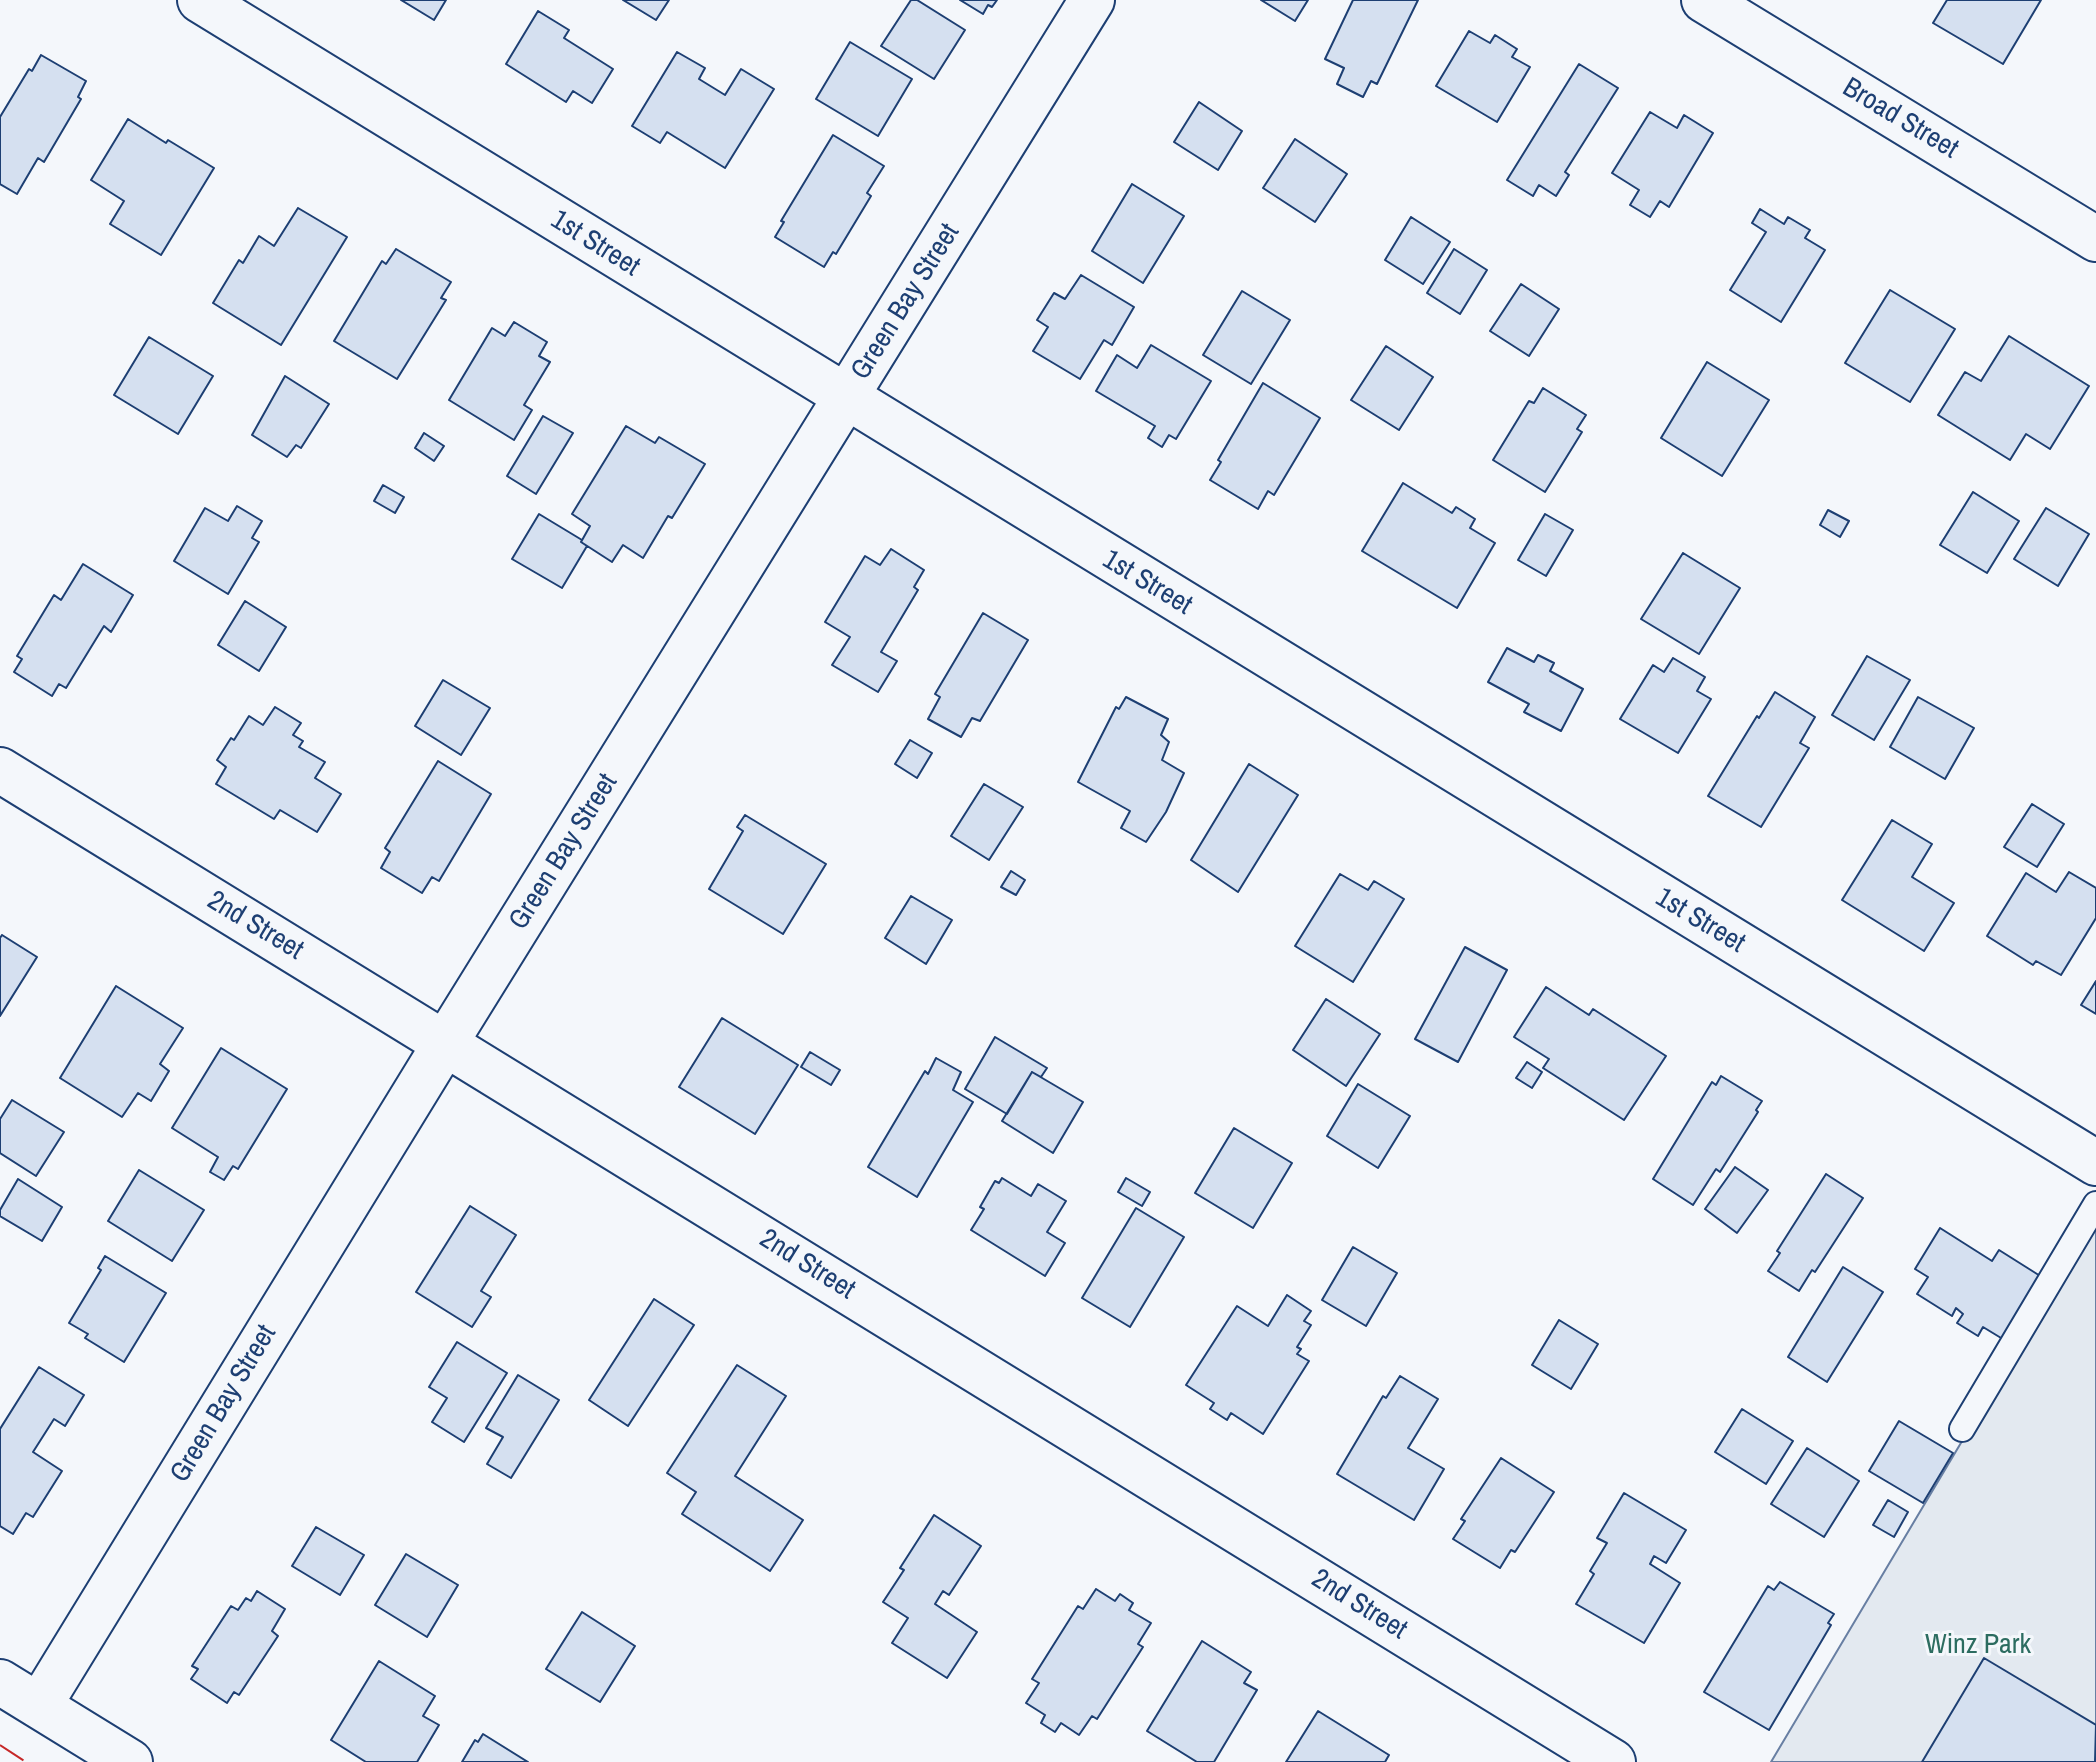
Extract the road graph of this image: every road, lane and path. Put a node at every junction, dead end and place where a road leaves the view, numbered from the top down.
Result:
1 (200, 0) edge
2 (1092, 0) edge
3 (1704, 0) edge
4 (2096, 239) edge
5 (845, 397) junction
6 (0, 770) edge
7 (446, 1042) junction
8 (2096, 1163) edge
9 (2096, 1204) edge
10 (1962, 1429) dead end
11 (0, 1682) edge
12 (39, 1706) junction
13 (130, 1762) edge
14 (1613, 1762) edge

1 - 5 street, 1st Street
2 - 5 street, Green Bay Street
3 - 4 street, Broad Street
5 - 7 street, Green Bay Street
5 - 8 street, 1st Street
6 - 7 street, 2nd Street
7 - 12 street, Green Bay Street
7 - 14 street, 2nd Street
9 - 10 lane
11 - 12 street
12 - 13 street

